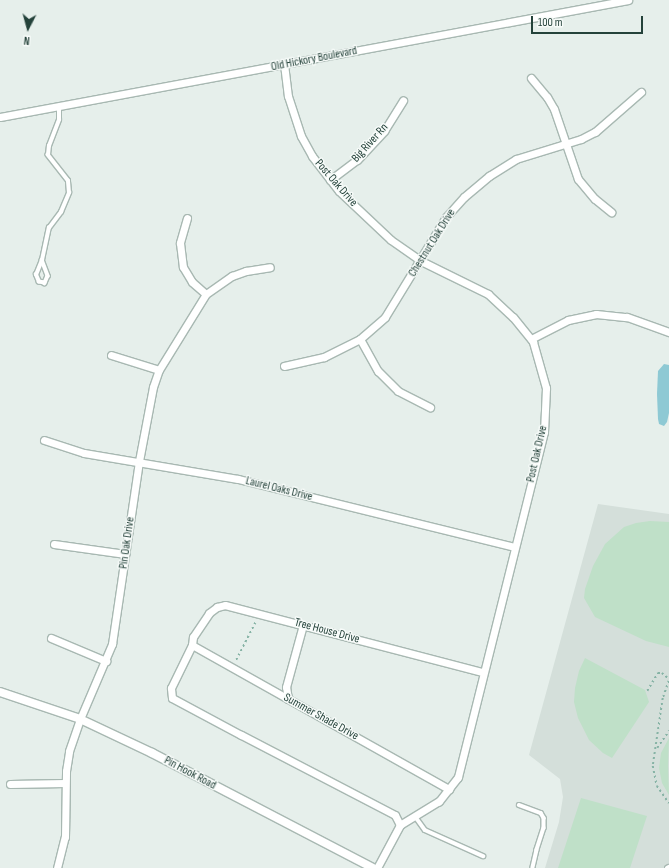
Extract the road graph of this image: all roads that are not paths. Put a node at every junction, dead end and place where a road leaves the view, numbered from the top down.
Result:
1 (628, 0) edge
2 (284, 64) junction
3 (531, 78) dead end
4 (641, 92) dead end
5 (403, 100) dead end
6 (60, 106) junction
7 (0, 118) edge
8 (566, 143) junction
9 (330, 180) junction
10 (611, 212) dead end
11 (186, 218) dead end
12 (42, 260) junction
13 (421, 261) junction
14 (270, 267) dead end
15 (206, 294) junction
16 (669, 332) edge
17 (360, 339) junction
18 (531, 339) junction
19 (111, 355) dead end
20 (284, 366) dead end
21 (159, 370) junction
22 (430, 407) dead end
23 (44, 440) dead end
24 (139, 461) junction
25 (54, 544) dead end
26 (514, 547) junction
27 (125, 554) junction
28 (303, 625) junction
29 (51, 638) dead end
30 (192, 645) junction
31 (106, 661) junction
32 (483, 672) junction
33 (0, 692) edge
34 (288, 699) junction
35 (80, 719) junction
36 (66, 783) junction
37 (10, 784) dead end
38 (449, 789) junction
39 (519, 805) dead end
40 (415, 816) junction
41 (400, 825) junction
42 (483, 856) dead end
43 (57, 868) edge
44 (373, 868) edge
45 (377, 868) edge
46 (533, 868) edge

1 - 2 street, Old Hickory Boulevard
2 - 6 street, Old Hickory Boulevard
2 - 9 street, Post Oak Drive
3 - 8 street
4 - 8 street, Chestnut Oak Drive
5 - 9 street, Big River Rn
6 - 7 street, Old Hickory Boulevard
6 - 12 lane
8 - 10 street
8 - 13 street, Chestnut Oak Drive
9 - 13 street, Post Oak Drive
11 - 15 street
12 - 12 lane
13 - 17 street, Chestnut Oak Drive
13 - 18 street, Post Oak Drive
14 - 15 street, Pin Oak Drive
15 - 21 street, Pin Oak Drive
16 - 18 street
17 - 20 street, Chestnut Oak Drive
17 - 22 street
18 - 26 street, Post Oak Drive
19 - 21 street
21 - 24 street, Pin Oak Drive
23 - 24 street, Laurel Oaks Drive
24 - 26 street, Laurel Oaks Drive
24 - 27 street, Pin Oak Drive
25 - 27 street
26 - 32 street, Post Oak Drive
27 - 31 street, Pin Oak Drive
28 - 30 street, Tree House Drive
28 - 32 street, Tree House Drive
28 - 34 street
29 - 31 street
30 - 34 street, Summer Shade Drive
30 - 41 street, Tree House Drive
31 - 35 street, Pin Oak Drive
32 - 38 street, Post Oak Drive
33 - 35 street, Pin Hook Road
34 - 38 street, Summer Shade Drive
35 - 36 street, Pin Oak Drive
35 - 44 street, Pin Hook Road
36 - 37 street
36 - 43 street, Pin Oak Drive
38 - 40 street, Post Oak Drive
39 - 46 lane
40 - 41 street, Post Oak Drive
40 - 42 lane
41 - 45 street

